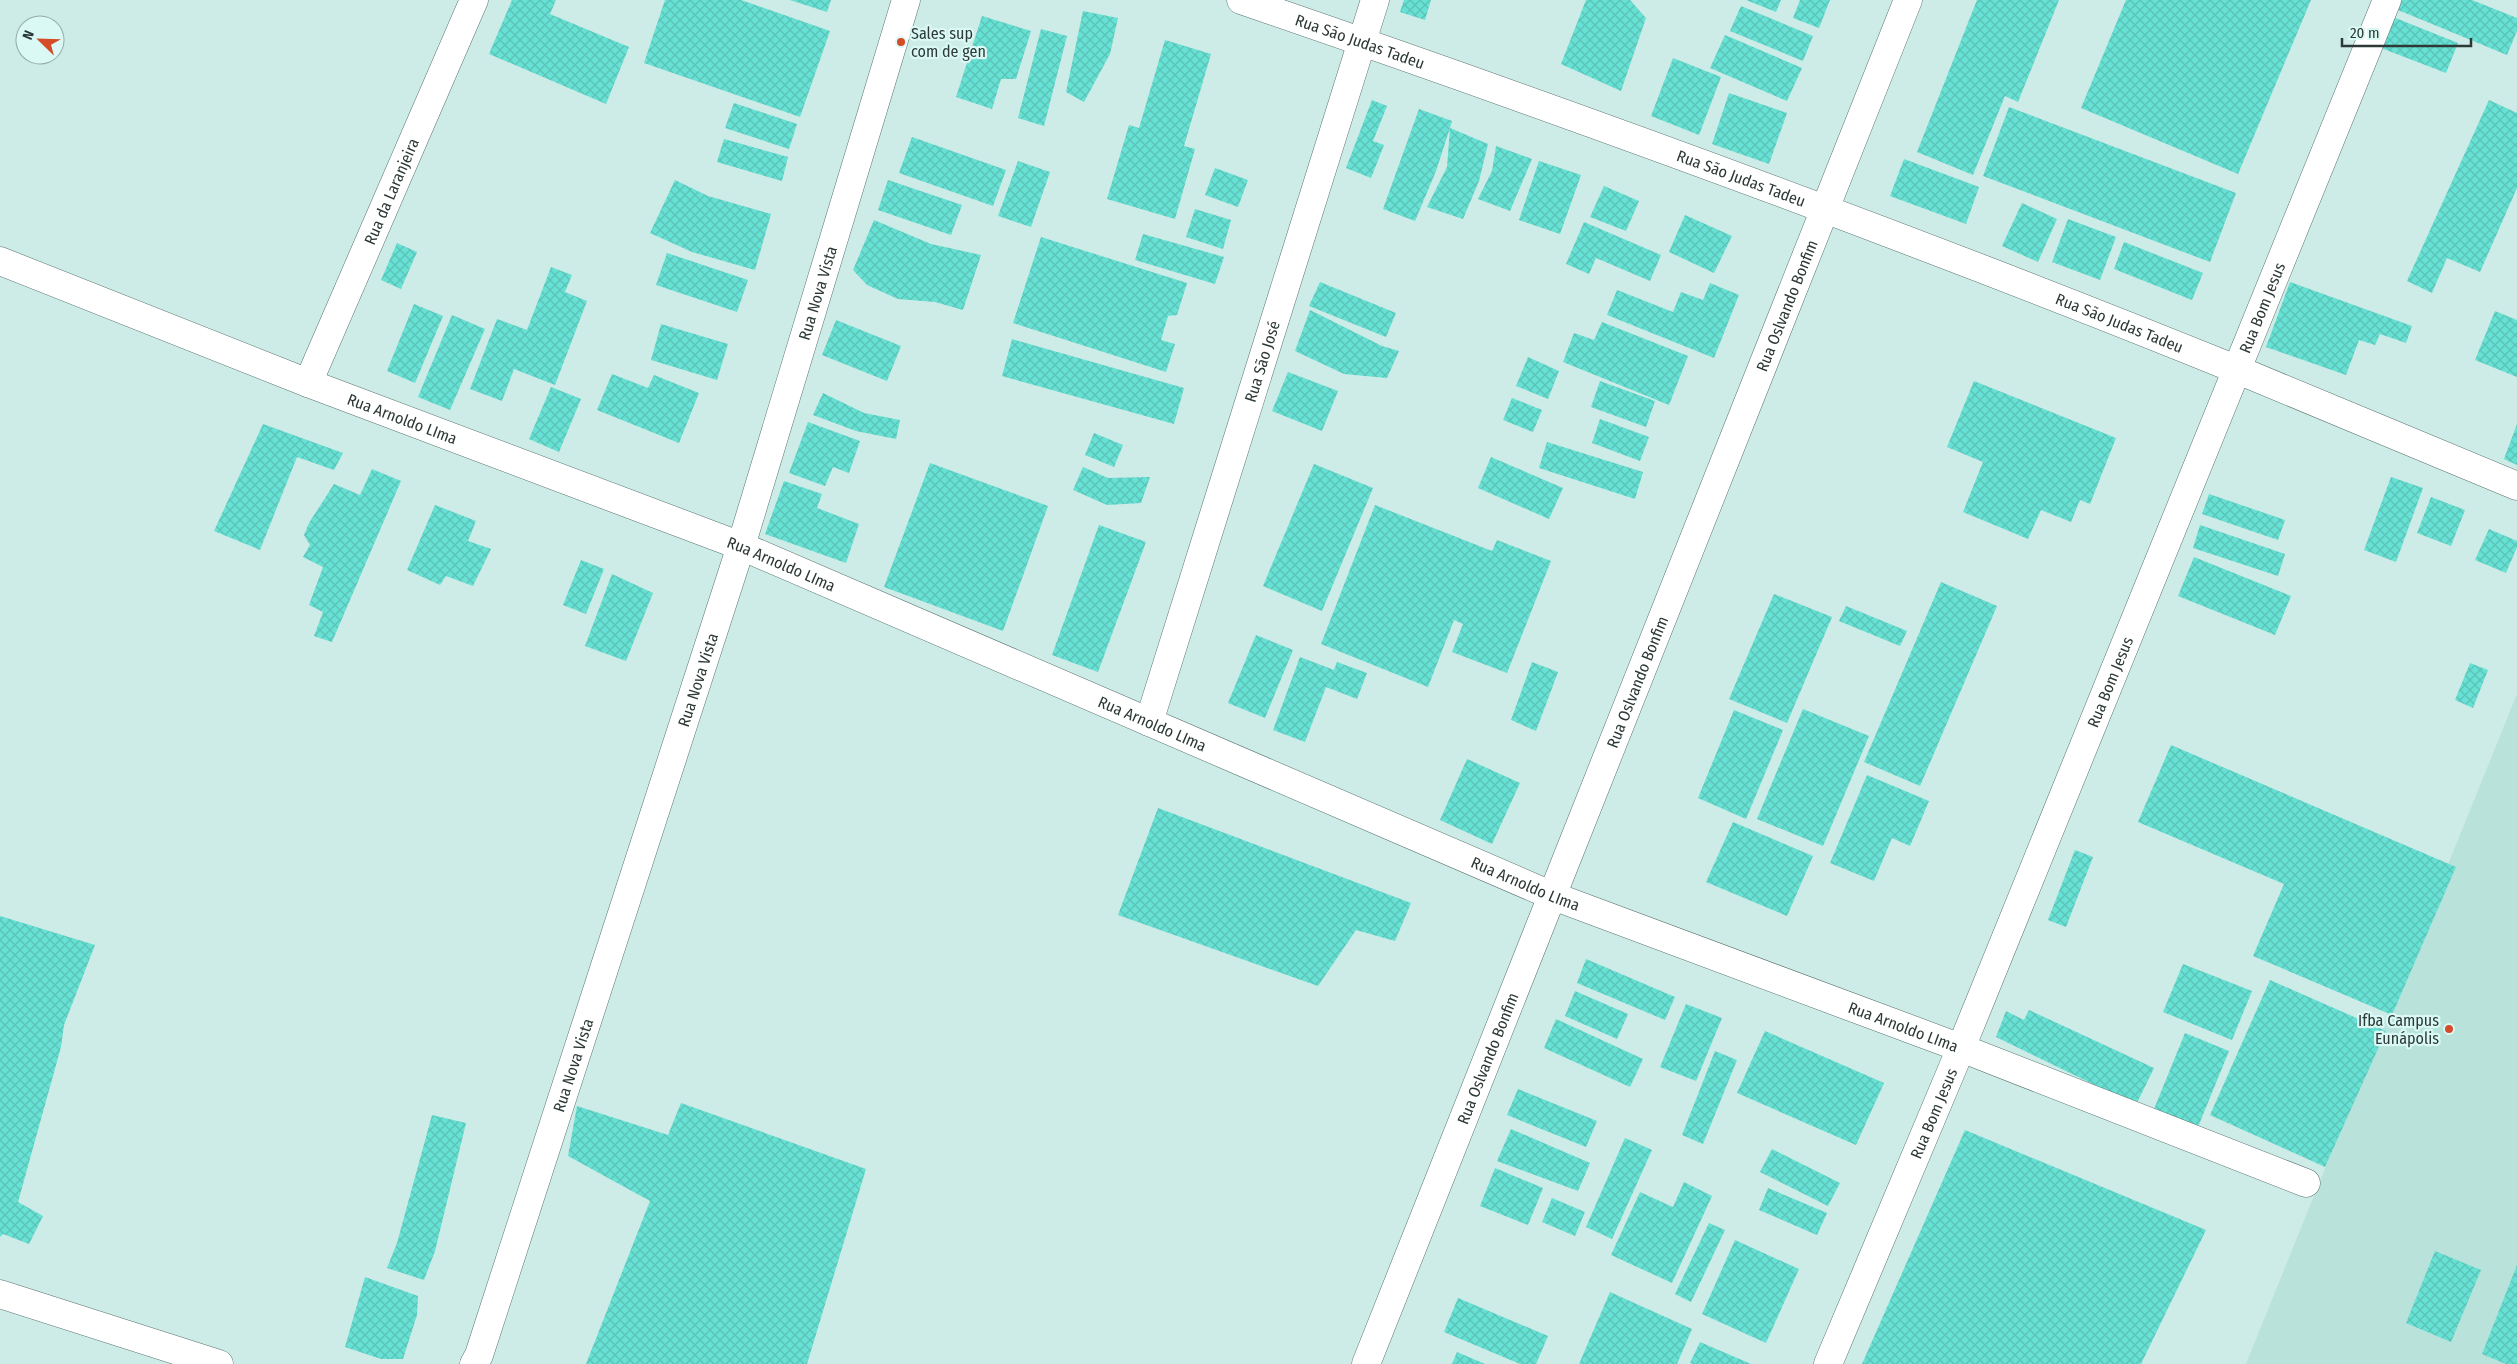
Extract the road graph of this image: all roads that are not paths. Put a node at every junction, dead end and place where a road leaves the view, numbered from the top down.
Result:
1 (474, 0) edge
2 (906, 0) edge
3 (1241, 0) edge
4 (1374, 0) edge
5 (1908, 0) edge
6 (2387, 0) edge
7 (1361, 41) junction
8 (1826, 210) junction
9 (0, 261) edge
10 (2236, 370) junction
11 (308, 383) junction
12 (2517, 486) edge
13 (740, 546) junction
14 (1149, 722) junction
15 (1553, 896) junction
16 (1961, 1048) junction
17 (2306, 1183) dead end
18 (0, 1294) edge
19 (478, 1361) edge
20 (219, 1364) edge
21 (1366, 1364) edge
22 (1828, 1364) edge

1 - 11 street, Rua da Laranjeira
2 - 13 street, Rua Nova Vista
3 - 7 street, Rua São Judas Tadeu
4 - 7 street, Rua São José
5 - 8 street, Rua Oslvando Bonfim
6 - 10 street, Rua Bom Jesus
7 - 8 street, Rua São Judas Tadeu
7 - 14 street, Rua São José
8 - 10 street, Rua São Judas Tadeu
8 - 15 street, Rua Oslvando Bonfim
9 - 11 street, Rua Arnoldo LIma
10 - 12 street, Rua São Judas Tadeu
10 - 16 street, Rua Bom Jesus
11 - 13 street, Rua Arnoldo LIma
13 - 14 street, Rua Arnoldo LIma
13 - 19 street, Rua Nova Vista
14 - 15 street, Rua Arnoldo LIma
15 - 16 street, Rua Arnoldo LIma
15 - 21 street, Rua Oslvando Bonfim
16 - 17 street, Rua Arnoldo LIma
16 - 22 street, Rua Bom Jesus
18 - 20 street

